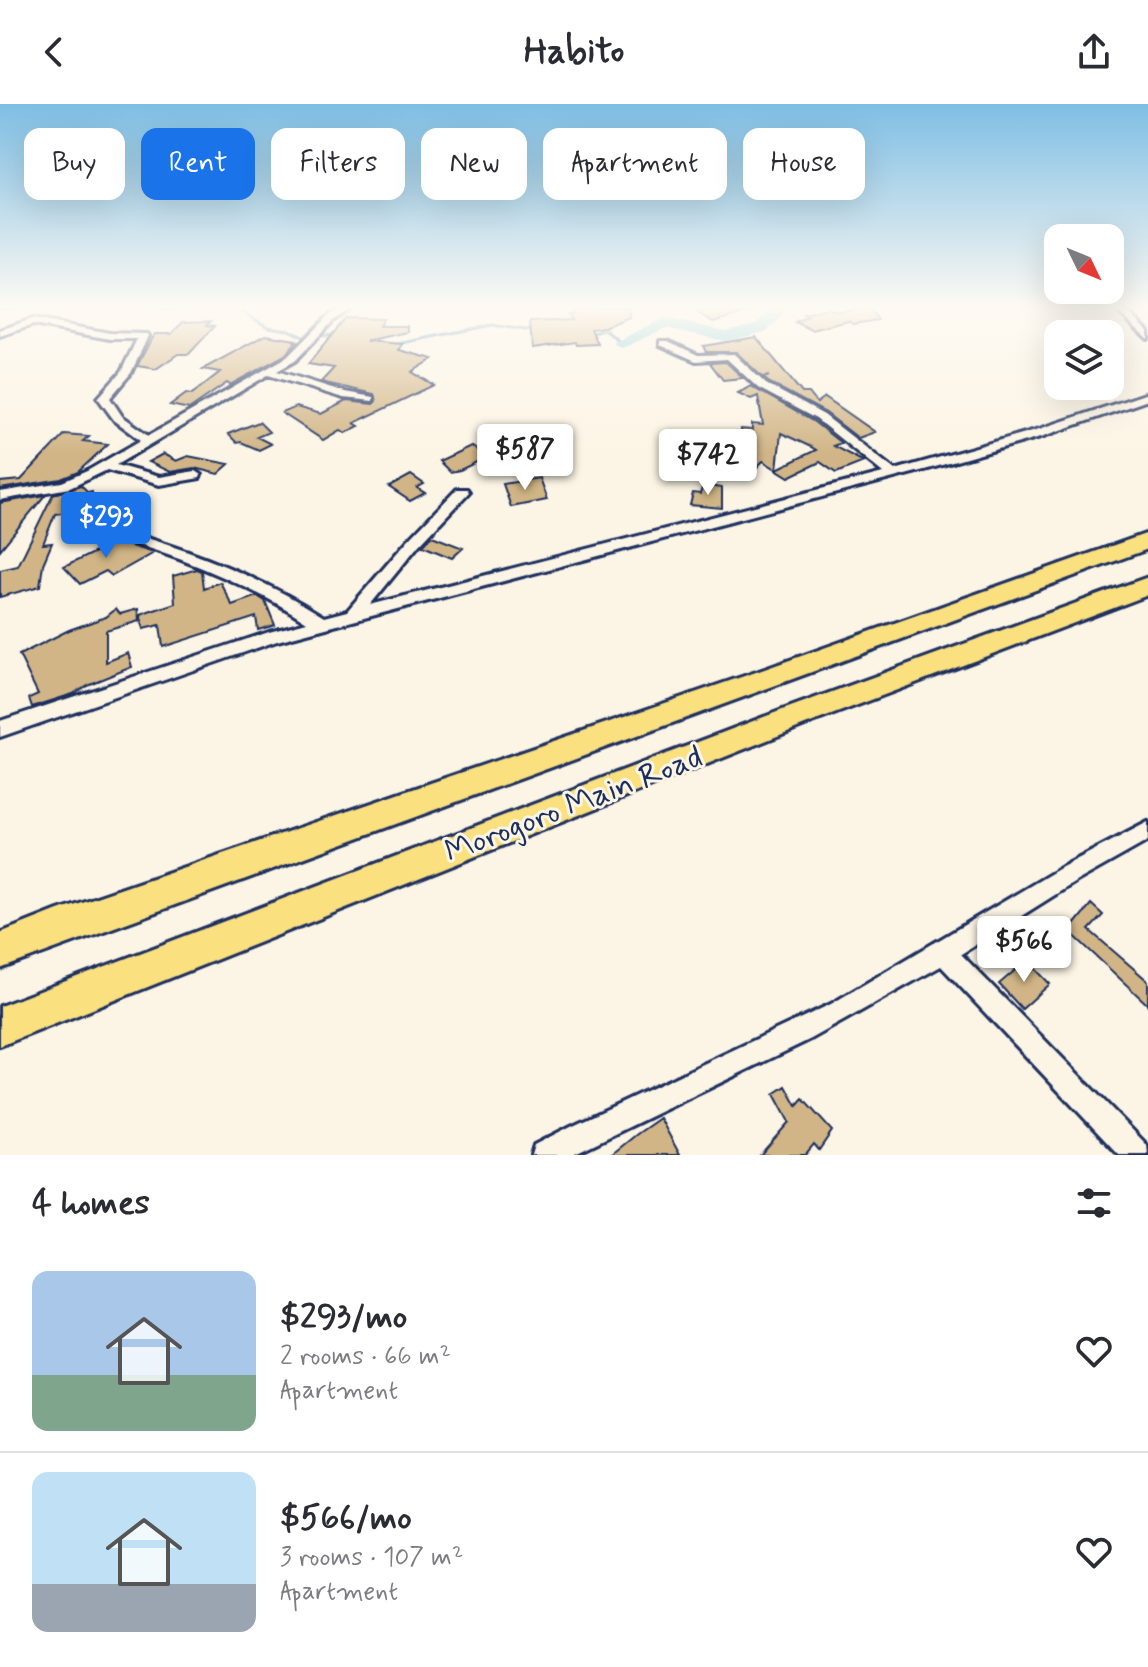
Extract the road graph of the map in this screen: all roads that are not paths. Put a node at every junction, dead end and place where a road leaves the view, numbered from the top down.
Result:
1 (134, 356) edge
2 (294, 356) edge
3 (692, 356) edge
4 (729, 356) edge
5 (730, 356) edge
6 (265, 372) junction
7 (1148, 396) edge
8 (369, 399) dead end
9 (149, 440) junction
10 (106, 466) junction
11 (893, 474) junction
12 (195, 475) dead end
13 (462, 492) dead end
14 (0, 496) edge
15 (100, 529) dead end
16 (1148, 541) edge
17 (1148, 586) edge
18 (353, 615) junction
19 (321, 623) junction
20 (0, 729) edge
21 (1148, 831) edge
22 (0, 951) edge
23 (943, 952) junction
24 (0, 1026) edge
25 (544, 1155) edge
26 (1137, 1155) edge

1 - 9 street
2 - 6 street
3 - 4 street
5 - 11 street
6 - 8 street
6 - 9 street
7 - 11 street
9 - 10 street
10 - 12 street
10 - 14 street
11 - 18 street
13 - 18 street
15 - 19 street
16 - 22 highway, Morogoro Main Road
17 - 24 highway, Morogoro Main Road
18 - 19 street
19 - 20 street
21 - 23 street
23 - 25 street
23 - 26 street

